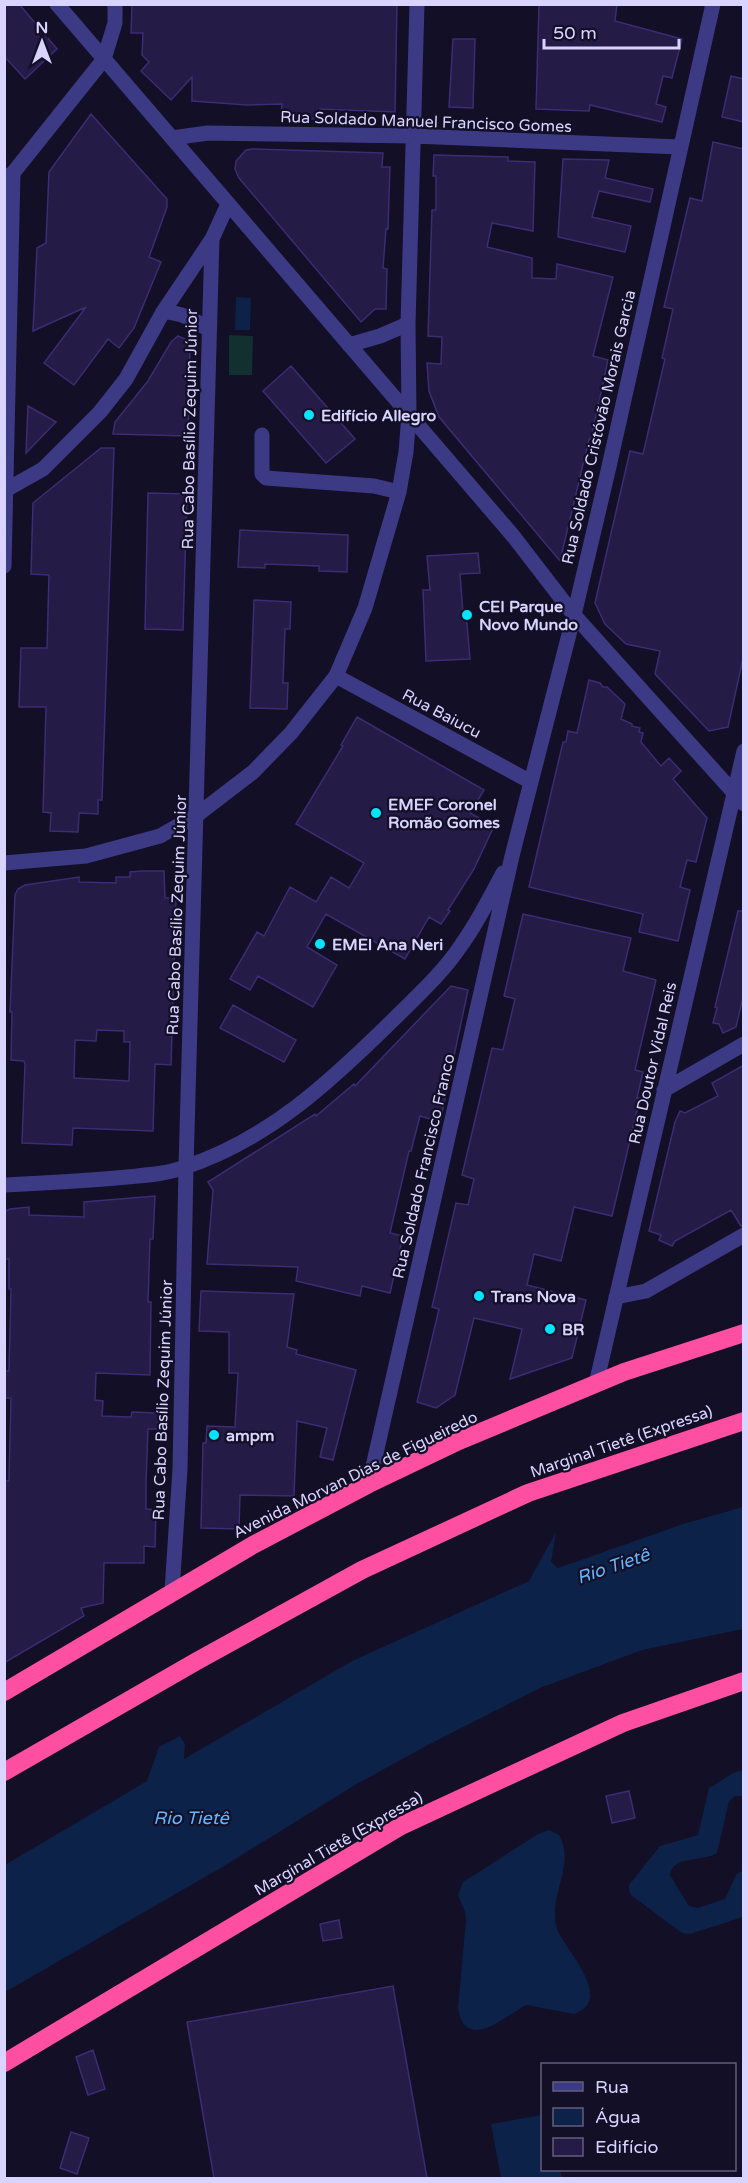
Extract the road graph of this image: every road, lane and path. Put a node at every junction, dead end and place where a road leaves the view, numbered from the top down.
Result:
1 (57, 4) edge
2 (115, 4) edge
3 (417, 4) edge
4 (713, 4) edge
5 (104, 59) junction
6 (414, 136) junction
7 (172, 138) junction
8 (680, 147) junction
9 (9, 176) edge
10 (228, 204) junction
11 (212, 239) junction
12 (163, 312) junction
13 (408, 324) junction
14 (209, 330) junction
15 (349, 345) junction
16 (409, 414) junction
17 (262, 435) dead end
18 (5, 491) edge
19 (399, 492) junction
20 (4, 566) edge
21 (574, 615) junction
22 (336, 676) junction
23 (744, 751) edge
24 (531, 782) junction
25 (739, 798) edge
26 (197, 815) junction
27 (512, 856) junction
28 (4, 863) edge
29 (744, 1044) edge
30 (664, 1090) junction
31 (186, 1167) junction
32 (4, 1185) edge
33 (744, 1235) edge
34 (616, 1298) junction
35 (744, 1333) edge
36 (596, 1384) junction
37 (744, 1421) edge
38 (369, 1484) junction
39 (172, 1591) junction
40 (744, 1681) edge
41 (4, 1692) edge
42 (4, 1772) edge
43 (4, 2063) edge

1 - 5 street
2 - 5 street
3 - 6 street
4 - 8 street, Rua Soldado Cristóvão Morais Garcia
5 - 7 street
5 - 9 street
6 - 7 street, Rua Soldado Manuel Francisco Gomes
6 - 8 street, Rua Soldado Manuel Francisco Gomes
6 - 13 street
7 - 10 street
8 - 21 street, Rua Soldado Cristóvão Morais Garcia
9 - 18 street
10 - 11 street
10 - 15 street
11 - 12 street
11 - 14 street, Rua Cabo Basílio Zequim Júnior
12 - 14 street
12 - 18 street
13 - 15 street
13 - 16 street
14 - 26 street, Rua Cabo Basílio Zequim Júnior
15 - 16 street
16 - 19 street
16 - 21 street
17 - 19 street
18 - 20 street
19 - 22 street
21 - 24 street, Rua Soldado Cristóvão Morais Garcia
21 - 25 street
22 - 24 street, Rua Baiucu
22 - 26 street
23 - 25 street, Rua Doutor Vidal Reis
24 - 27 street, Rua Soldado Cristóvão Morais Garcia
25 - 30 street, Rua Doutor Vidal Reis
26 - 28 street
26 - 31 street, Rua Cabo Basílio Zequim Júnior
27 - 31 street
27 - 38 street, Rua Soldado Francisco Franco
29 - 30 street
30 - 34 street, Rua Doutor Vidal Reis
31 - 32 street
31 - 39 street, Rua Cabo Basílio Zequim Júnior
33 - 34 street
34 - 36 street, Rua Doutor Vidal Reis
35 - 36 highway, Avenida Morvan Dias de Figueiredo
36 - 38 highway, Avenida Morvan Dias de Figueiredo
37 - 42 highway, Marginal Tietê (Expressa)
38 - 39 highway, Avenida Morvan Dias de Figueiredo
39 - 41 highway, Avenida Morvan Dias de Figueiredo
40 - 43 highway, Marginal Tietê (Expressa)

